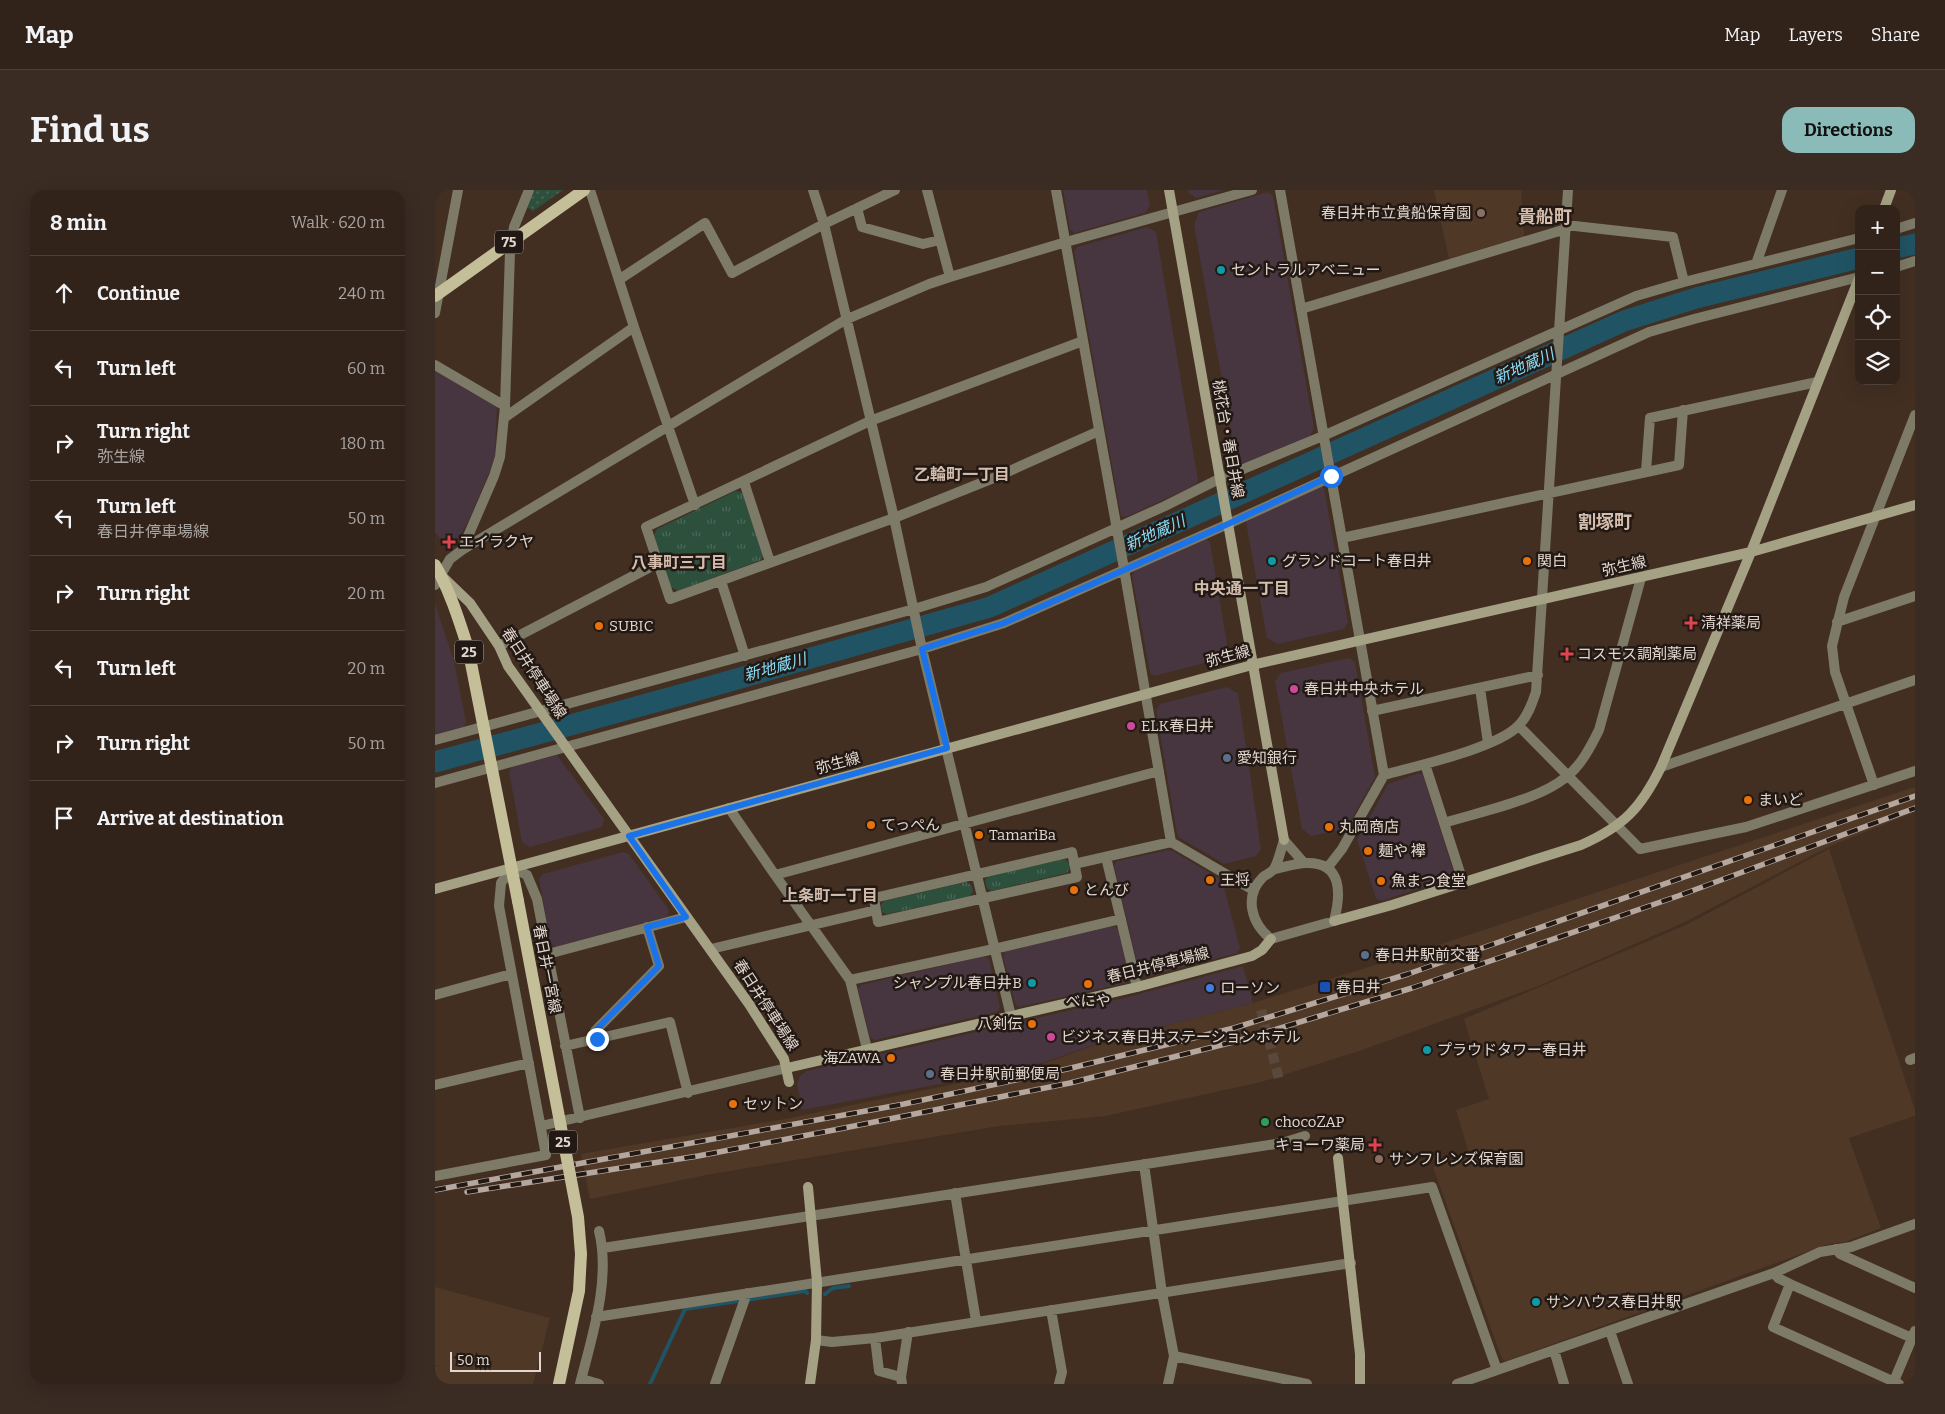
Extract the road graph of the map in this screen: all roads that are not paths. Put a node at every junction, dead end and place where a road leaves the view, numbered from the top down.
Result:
1 (458, 190) edge
2 (529, 190) edge
3 (584, 190) edge
4 (591, 190) edge
5 (813, 190) edge
6 (895, 190) edge
7 (927, 190) edge
8 (1056, 190) edge
9 (1169, 190) edge
10 (1252, 190) edge
11 (1280, 190) edge
12 (1568, 190) edge
13 (1782, 190) edge
14 (1891, 190) edge
15 (1885, 205) edge
16 (857, 208) junction
17 (1173, 212) junction
18 (1915, 223) edge
19 (824, 224) junction
20 (1566, 227) junction
21 (1900, 228) edge
22 (1855, 239) edge
23 (512, 240) junction
24 (940, 240) junction
25 (1065, 242) junction
26 (1915, 261) edge
27 (1756, 264) junction
28 (1900, 266) edge
29 (950, 277) junction
30 (620, 279) junction
31 (1855, 279) edge
32 (1684, 282) junction
33 (1855, 288) edge
34 (437, 295) edge
35 (1301, 309) junction
36 (435, 313) edge
37 (845, 320) junction
38 (634, 327) junction
39 (1558, 334) junction
40 (1083, 342) junction
41 (435, 365) edge
42 (1556, 369) junction
43 (1817, 382) junction
44 (505, 406) junction
45 (1683, 410) junction
46 (1915, 415) edge
47 (504, 418) junction
48 (870, 421) junction
49 (669, 426) junction
50 (1099, 431) junction
51 (1324, 440) junction
52 (1646, 471) junction
53 (1330, 472) junction
54 (1219, 479) junction
55 (744, 482) junction
56 (1548, 493) junction
57 (695, 505) junction
58 (1915, 505) edge
59 (1875, 517) junction
60 (893, 518) junction
61 (1227, 521) junction
62 (1117, 528) junction
63 (1342, 538) junction
64 (462, 550) junction
65 (1751, 552) junction
66 (771, 562) junction
67 (658, 563) junction
68 (1124, 566) junction
69 (437, 575) edge
70 (1641, 578) junction
71 (721, 581) junction
72 (1915, 596) edge
73 (1543, 600) junction
74 (914, 612) junction
75 (1837, 622) junction
76 (1359, 641) junction
77 (499, 646) junction
78 (921, 646) junction
79 (745, 656) junction
80 (1252, 665) junction
81 (1538, 675) junction
82 (1915, 680) edge
83 (1480, 688) junction
84 (1144, 694) junction
85 (1846, 703) junction
86 (1371, 711) junction
87 (542, 714) junction
88 (1519, 726) junction
89 (485, 730) junction
90 (435, 740) edge
91 (1488, 743) junction
92 (563, 744) junction
93 (947, 748) junction
94 (491, 763) junction
95 (1425, 764) junction
96 (1661, 767) junction
97 (1159, 771) junction
98 (1915, 771) edge
99 (1384, 775) junction
100 (1567, 777) junction
101 (435, 783) edge
102 (1874, 785) junction
103 (729, 808) junction
104 (964, 823) junction
105 (1443, 823) junction
106 (1617, 827) junction
107 (629, 836) junction
108 (1284, 840) junction
109 (1171, 842) junction
110 (1107, 857) junction
111 (1304, 863) junction
112 (1075, 864) junction
113 (1328, 867) junction
114 (511, 868) junction
115 (1275, 868) junction
116 (977, 874) junction
117 (775, 875) junction
118 (1463, 882) junction
119 (435, 889) edge
120 (1253, 890) junction
121 (983, 898) junction
122 (876, 910) junction
123 (686, 917) junction
124 (1121, 919) junction
125 (1334, 921) junction
126 (810, 925) junction
127 (647, 927) junction
128 (1271, 939) junction
129 (711, 949) junction
130 (994, 949) junction
131 (548, 954) junction
132 (511, 974) junction
133 (850, 980) junction
134 (1137, 987) junction
135 (435, 995) edge
136 (1011, 1016) junction
137 (597, 1039) junction
138 (565, 1046) junction
139 (867, 1049) junction
140 (529, 1063) junction
141 (787, 1068) junction
142 (789, 1082) dead end
143 (435, 1085) edge
144 (688, 1093) junction
145 (580, 1118) junction
146 (541, 1126) junction
147 (1305, 1136) dead end
148 (1338, 1158) dead end
149 (1144, 1164) junction
150 (435, 1176) edge
151 (808, 1187) dead end
152 (955, 1193) junction
153 (1344, 1201) junction
154 (812, 1216) junction
155 (1915, 1224) edge
156 (599, 1231) dead end
157 (1154, 1231) junction
158 (603, 1248) junction
159 (1836, 1249) junction
160 (967, 1260) junction
161 (1351, 1263) junction
162 (1774, 1273) junction
163 (817, 1282) junction
164 (1790, 1284) junction
165 (1915, 1288) edge
166 (747, 1293) junction
167 (1162, 1293) junction
168 (1051, 1310) junction
169 (596, 1318) junction
170 (977, 1321) junction
171 (1610, 1331) junction
172 (908, 1332) junction
173 (1913, 1334) edge
174 (875, 1338) junction
175 (816, 1340) junction
176 (1554, 1350) junction
177 (1174, 1356) junction
178 (1497, 1370) junction
179 (902, 1380) edge
180 (1268, 1380) edge
181 (581, 1382) edge
182 (1896, 1382) edge
183 (559, 1384) edge
184 (599, 1384) edge
185 (715, 1384) edge
186 (810, 1384) edge
187 (1059, 1384) edge
188 (1168, 1384) edge
189 (1307, 1384) edge
190 (1360, 1384) edge
191 (1457, 1384) edge
192 (1564, 1384) edge
193 (1628, 1384) edge

1 - 34 street
2 - 23 street
3 - 23 main road, 75
4 - 30 street
5 - 19 street
6 - 16 street
7 - 24 street
8 - 25 street
9 - 17 street, 桃花台・春日井線
10 - 17 street
11 - 35 street
12 - 20 street
13 - 27 street
14 - 15 street
16 - 19 street
16 - 24 street
17 - 25 street
17 - 54 street, 桃花台・春日井線
18 - 21 street
19 - 30 street
19 - 37 street
20 - 32 street
20 - 35 street
20 - 39 street
22 - 27 street
23 - 34 main road, 75
23 - 44 street
24 - 29 street
25 - 29 street
25 - 40 street
26 - 28 street
27 - 32 street
29 - 37 street
30 - 38 street
31 - 42 street
32 - 39 street
33 - 43 street
34 - 36 street
35 - 51 street
37 - 48 street
37 - 49 street
38 - 47 street
38 - 49 street
39 - 42 street
39 - 51 street
40 - 48 street
40 - 50 street
41 - 44 street
42 - 53 street
42 - 56 street
43 - 45 street
43 - 65 street
44 - 47 street
45 - 52 street
45 - 52 street
46 - 59 street
47 - 64 street
48 - 55 street
48 - 60 street
49 - 57 street
49 - 64 street
50 - 60 street
50 - 62 street
51 - 53 street
51 - 54 street
52 - 56 street
53 - 61 street
53 - 63 street
54 - 61 street, 桃花台・春日井線
54 - 62 street
55 - 57 street
55 - 66 street
56 - 63 street
56 - 73 street
57 - 67 street
58 - 59 street, 弥生線
59 - 65 street, 弥生線
59 - 75 street
60 - 66 street
60 - 74 street
61 - 68 street
61 - 80 street, 桃花台・春日井線
62 - 68 street
62 - 74 street
63 - 76 street
64 - 69 street
65 - 70 street, 弥生線
65 - 96 street
66 - 71 street
67 - 71 street
67 - 77 street
68 - 78 street
68 - 84 street
69 - 77 street, 春日井停車場線
69 - 89 main road, 春日井一宮線 / 25
70 - 73 street, 弥生線
70 - 100 street
71 - 79 street
72 - 75 street
73 - 76 street, 弥生線
73 - 81 street
74 - 78 street
74 - 79 street
75 - 85 street
76 - 80 street, 弥生線
76 - 86 street
77 - 87 street, 春日井停車場線
78 - 92 street
78 - 93 street
79 - 87 street
80 - 84 street, 弥生線
80 - 108 street, 桃花台・春日井線
81 - 83 street
81 - 88 street
82 - 85 street
83 - 86 street
83 - 91 street
84 - 93 street, 弥生線
84 - 97 street
85 - 96 street
85 - 102 street
86 - 99 street
87 - 89 street
87 - 92 street, 春日井停車場線
88 - 91 street
88 - 100 street
89 - 90 street
89 - 94 main road, 春日井一宮線 / 25
91 - 95 street
92 - 94 street
92 - 107 street, 春日井停車場線
93 - 103 street, 弥生線
93 - 104 street
94 - 101 street
94 - 114 main road, 春日井一宮線 / 25
95 - 99 street
95 - 105 street
96 - 106 street
97 - 104 street
97 - 109 street
98 - 102 street
99 - 113 street
100 - 105 street
100 - 106 street
102 - 106 street
103 - 107 street, 弥生線
103 - 117 street
104 - 116 street
104 - 117 street
105 - 118 street
106 - 118 street
107 - 114 street, 弥生線
107 - 123 street, 春日井停車場線
108 - 111 street
108 - 115 street
109 - 110 street
109 - 120 street
110 - 112 street
110 - 124 street
111 - 113 street
111 - 115 street
112 - 116 street
112 - 121 street
113 - 125 street
114 - 119 street, 弥生線
114 - 131 street
114 - 132 street
114 - 183 main road, 春日井一宮線 / 25, bridge
115 - 120 street
116 - 121 street
116 - 122 street
117 - 126 street
118 - 125 street
120 - 128 street
121 - 122 street
121 - 130 street
122 - 126 street
123 - 127 street
123 - 129 street, 春日井停車場線
124 - 130 street
124 - 134 street
125 - 128 street
126 - 129 street
126 - 133 street
127 - 131 street
127 - 137 street
128 - 134 street, 春日井停車場線
129 - 141 street, 春日井停車場線
130 - 133 street
130 - 136 street
131 - 138 street
132 - 135 street
132 - 140 street
133 - 139 street
134 - 136 street, 春日井停車場線
136 - 139 street, 春日井停車場線
137 - 138 street
137 - 144 street
138 - 145 street
139 - 141 street, 春日井停車場線
140 - 143 street
140 - 146 street
141 - 142 street
141 - 144 street
144 - 145 street
145 - 146 street
146 - 150 street
147 - 149 street
148 - 153 street
149 - 152 street
149 - 157 street
151 - 154 street
152 - 154 street
152 - 160 street
153 - 157 street
153 - 161 street
153 - 178 street
154 - 158 street
154 - 163 street
155 - 159 street
156 - 158 street
157 - 160 street
157 - 167 street
158 - 169 street
159 - 162 street
159 - 165 street
160 - 163 street
160 - 170 street
161 - 167 street
161 - 190 street
162 - 164 street
162 - 171 street
163 - 166 street
163 - 175 street
164 - 173 street
164 - 182 street
166 - 169 street
166 - 185 street
167 - 168 street
167 - 177 street
168 - 170 street
168 - 187 street
169 - 181 street
170 - 172 street
171 - 176 street
171 - 193 street
172 - 174 street
172 - 179 street
173 - 182 street
174 - 175 street
174 - 179 street
175 - 186 street
176 - 178 street
176 - 192 street
177 - 180 street
177 - 188 street
178 - 191 street
180 - 189 street
181 - 184 street

